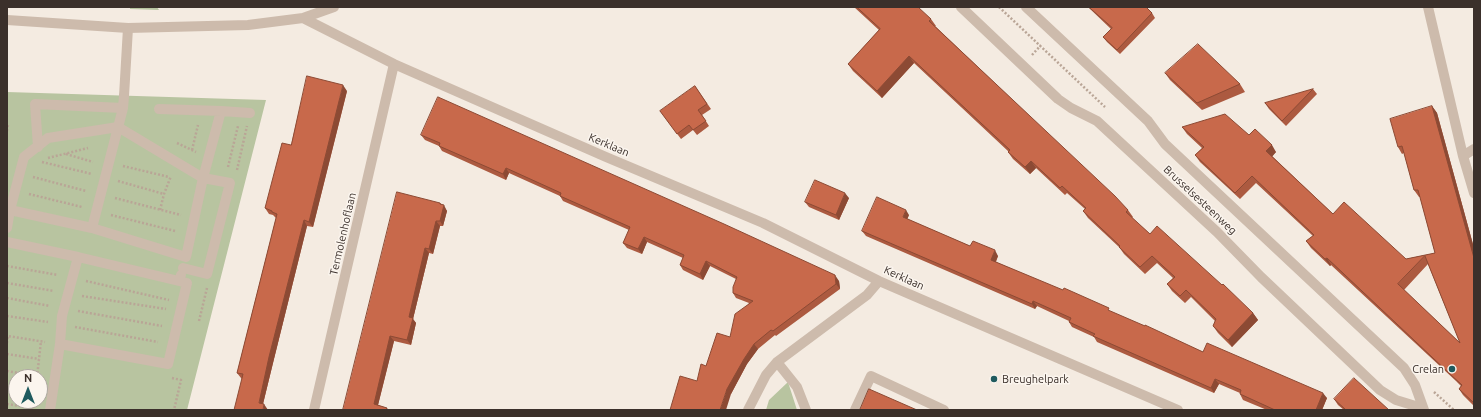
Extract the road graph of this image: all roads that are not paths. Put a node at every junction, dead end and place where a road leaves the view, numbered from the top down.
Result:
1 (334, 7) edge
2 (961, 7) edge
3 (1026, 7) edge
4 (1428, 7) edge
5 (303, 18) junction
6 (7, 20) edge
7 (128, 28) junction
8 (394, 64) junction
9 (123, 108) junction
10 (159, 109) dead end
11 (221, 112) junction
12 (246, 113) road end
13 (118, 127) junction
14 (38, 147) junction
15 (1474, 149) edge
16 (1463, 156) junction
17 (204, 178) junction
18 (1474, 193) edge
19 (10, 210) junction
20 (7, 228) edge
21 (92, 228) junction
22 (7, 242) edge
23 (186, 257) junction
24 (78, 258) junction
25 (183, 268) junction
26 (179, 281) junction
27 (879, 281) junction
28 (60, 344) junction
29 (777, 362) junction
30 (1423, 409) edge
31 (50, 410) edge
32 (314, 410) edge
33 (748, 410) edge
34 (806, 410) edge
35 (855, 410) edge
36 (944, 410) edge
37 (1178, 410) edge

1 - 5 street
2 - 30 street, Brusselsesteenweg
3 - 30 street, Brusselsesteenweg
4 - 16 street
5 - 7 street
5 - 8 street, Kerklaan
6 - 7 street
7 - 9 street
8 - 27 street, Kerklaan
8 - 32 street, Termolenhoflaan
9 - 13 street
9 - 14 street
10 - 11 street
11 - 12 street
11 - 17 street
13 - 14 street
13 - 17 street
13 - 21 street
14 - 19 street
15 - 16 street
16 - 18 street
17 - 23 street
17 - 25 street
19 - 20 street
19 - 21 street
21 - 23 street
22 - 24 street
23 - 25 street
24 - 26 street
24 - 28 street
25 - 26 street
26 - 28 street
27 - 29 street
27 - 37 street, Kerklaan
28 - 31 street
29 - 33 street
29 - 34 street
35 - 36 street

